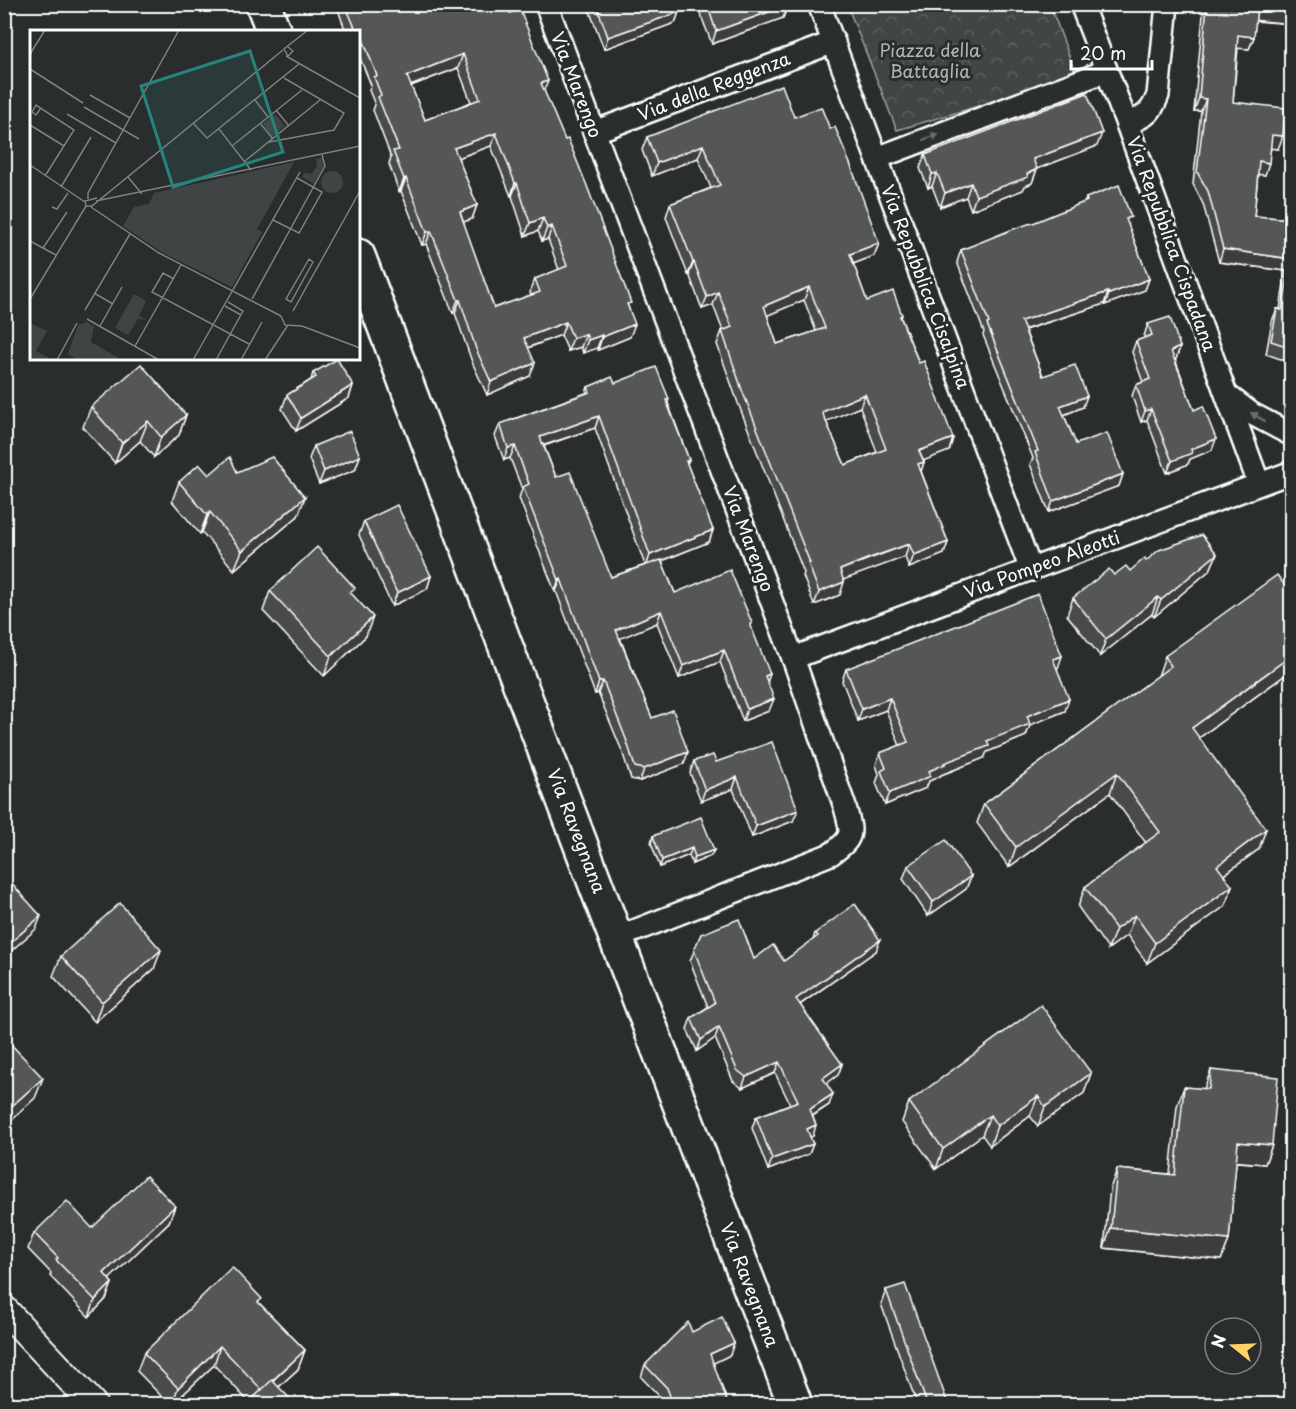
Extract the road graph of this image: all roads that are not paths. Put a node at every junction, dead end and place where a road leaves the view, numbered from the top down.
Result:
1 (263, 4) edge
2 (546, 4) edge
3 (819, 4) edge
4 (1081, 4) edge
5 (1167, 4) edge
6 (273, 30) edge
7 (834, 42) junction
8 (1106, 71) junction
9 (1127, 124) junction
10 (594, 132) junction
11 (877, 158) junction
12 (360, 261) edge
13 (1227, 395) junction
14 (1292, 435) edge
15 (1292, 472) edge
16 (1259, 484) junction
17 (1031, 570) junction
18 (793, 658) junction
19 (616, 938) junction
20 (4, 1309) edge
21 (93, 1404) edge
22 (795, 1404) edge

1 - 6 main road
2 - 10 street, Via Marengo
3 - 7 street, Via Repubblica Cisalpina
4 - 8 street, Via Repubblica Cispadana
5 - 9 street
7 - 10 street, Via della Reggenza
7 - 11 street, Via Repubblica Cisalpina
8 - 9 street, Via Repubblica Cispadana
11 -> 8 street
9 - 13 street, Via Repubblica Cispadana
10 - 18 street, Via Marengo
11 - 17 street, Via Repubblica Cisalpina
12 - 19 main road, Via Ravegnana
14 -> 13 street
13 - 16 street, Via Repubblica Cispadana
15 - 16 street, Via Pompeo Aleotti
16 - 17 street, Via Pompeo Aleotti
17 - 18 street, Via Pompeo Aleotti
18 - 19 street, Via Marengo
19 - 22 main road, Via Ravegnana
20 - 21 street

